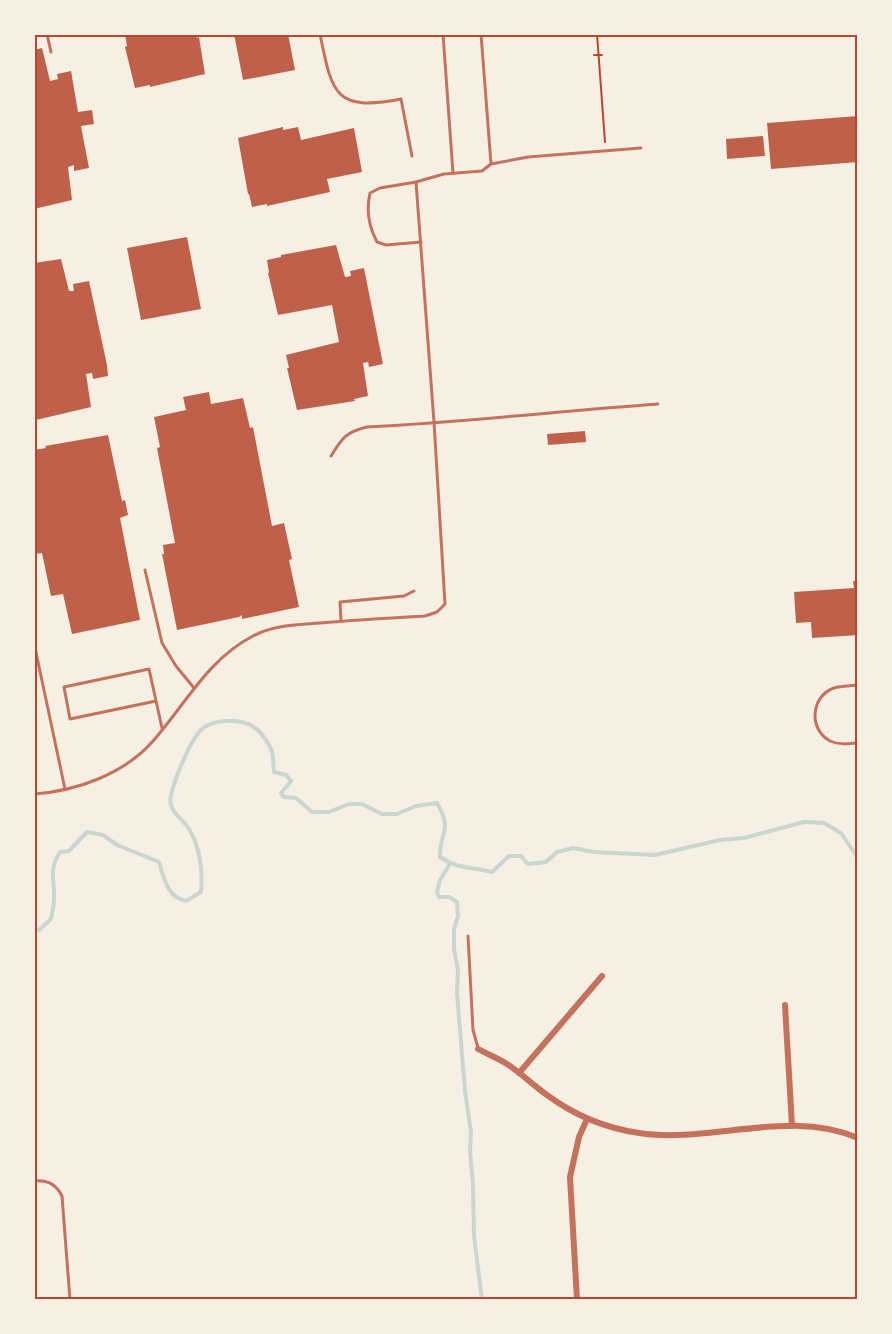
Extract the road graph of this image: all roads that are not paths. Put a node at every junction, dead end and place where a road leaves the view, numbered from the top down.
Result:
1 (47, 34) edge
2 (320, 34) edge
3 (443, 34) edge
4 (481, 34) edge
5 (51, 52) dead end
6 (641, 148) dead end
7 (412, 156) dead end
8 (491, 164) junction
9 (453, 173) junction
10 (416, 182) junction
11 (421, 243) junction
12 (658, 404) dead end
13 (434, 422) junction
14 (332, 456) dead end
15 (145, 570) dead end
16 (414, 591) dead end
17 (341, 621) junction
18 (34, 643) edge
19 (858, 685) edge
20 (194, 688) junction
21 (156, 701) junction
22 (162, 728) junction
23 (858, 743) edge
24 (65, 789) junction
25 (34, 794) edge
26 (468, 936) dead end
27 (602, 976) dead end
28 (785, 1005) dead end
29 (478, 1049) joint
30 (519, 1073) junction
31 (587, 1119) junction
32 (792, 1126) junction
33 (858, 1138) edge
34 (34, 1181) edge
35 (70, 1299) edge
36 (577, 1299) edge

1 - 5 lane
2 - 7 lane
3 - 9 lane
4 - 8 lane
6 - 8 lane
8 - 9 lane
9 - 10 lane
10 - 11 lane
10 - 11 lane
11 - 13 lane
12 - 13 lane
13 - 14 lane
13 - 17 lane
15 - 20 lane
16 - 17 lane
17 - 20 lane
18 - 24 lane
19 - 23 lane
20 - 22 lane
21 - 21 lane
21 - 22 lane
22 - 24 lane
24 - 25 lane
26 - 29 lane
27 - 30 street
28 - 32 street
29 - 30 street
30 - 31 street
31 - 32 street
31 - 36 street
32 - 33 street
34 - 35 lane

